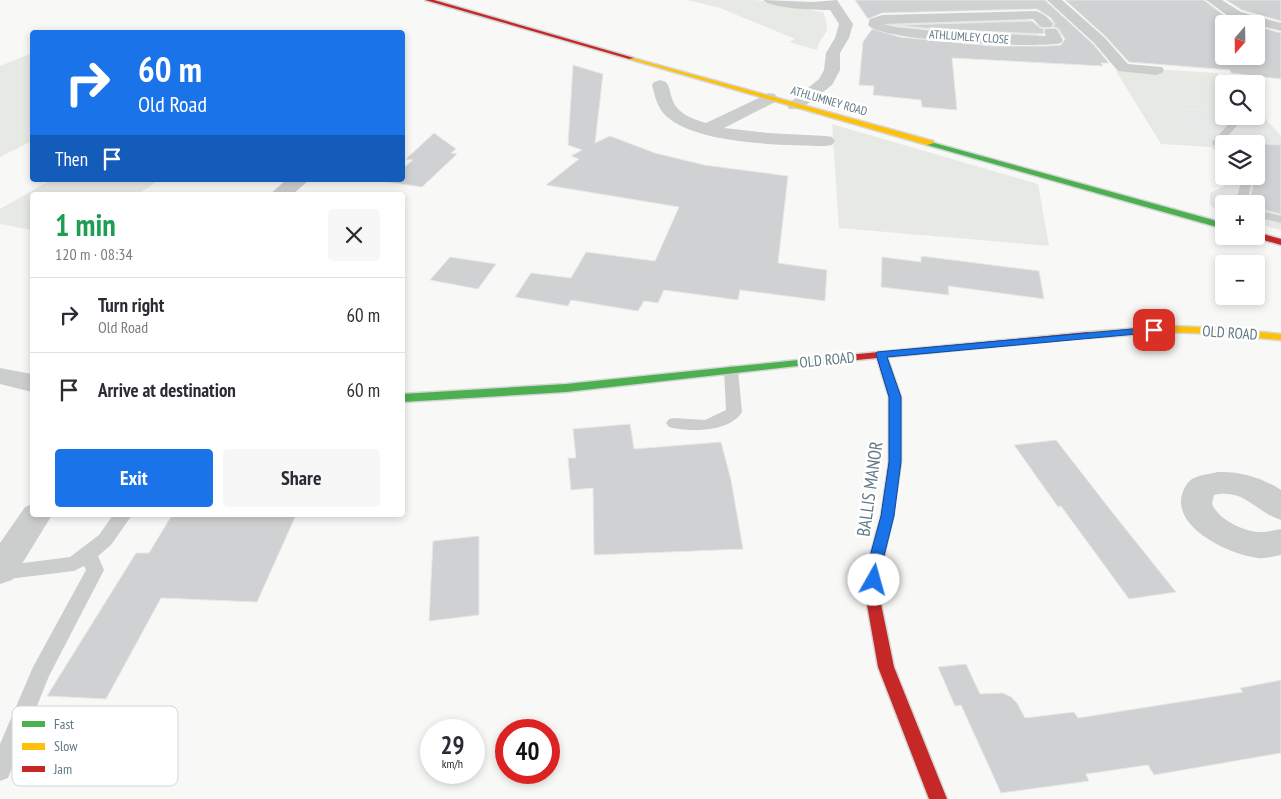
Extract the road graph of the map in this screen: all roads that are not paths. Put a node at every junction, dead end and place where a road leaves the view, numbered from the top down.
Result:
1 (428, 0) edge
2 (770, 0) edge
3 (1054, 0) edge
4 (1213, 0) edge
5 (831, 3) edge
6 (875, 23) junction
7 (846, 24) junction
8 (1281, 27) edge
9 (1156, 70) dead end
10 (660, 85) dead end
11 (769, 98) junction
12 (795, 105) junction
13 (1232, 125) edge
14 (708, 129) junction
15 (1223, 135) edge
16 (826, 142) dead end
17 (296, 182) edge
18 (283, 192) edge
19 (1277, 219) edge
20 (1215, 223) edge
21 (1265, 233) edge
22 (1265, 238) edge
23 (1281, 242) edge
24 (1281, 337) edge
25 (881, 354) junction
26 (731, 370) junction
27 (0, 376) edge
28 (30, 381) edge
29 (405, 398) edge
30 (674, 423) dead end
31 (1281, 508) edge
32 (35, 517) edge
33 (122, 517) edge
34 (1278, 547) edge
35 (88, 554) junction
36 (0, 571) edge
37 (26, 706) edge
38 (12, 741) edge
39 (0, 770) edge
40 (938, 799) edge

1 - 11 main road, ATHLUMNEY ROAD
2 - 5 street
3 - 9 street
4 - 8 street
5 - 7 street
6 - 6 street, ATHLUMLEY CLOSE
6 - 7 street, ATHLUMLEY CLOSE
7 - 12 street
10 - 14 street
11 - 12 main road, ATHLUMNEY ROAD
11 - 14 street
12 - 20 main road, ATHLUMNEY ROAD
13 - 15 lane
14 - 16 street
17 - 18 street
19 - 21 lane
22 - 23 main road
24 - 25 main road, OLD ROAD
25 - 26 main road, OLD ROAD
25 - 40 main road, BALLIS MANOR
26 - 29 main road, OLD ROAD
26 - 30 lane
27 - 28 street
31 - 34 street
32 - 36 street
33 - 35 lane
35 - 36 lane
35 - 37 lane
38 - 39 lane

